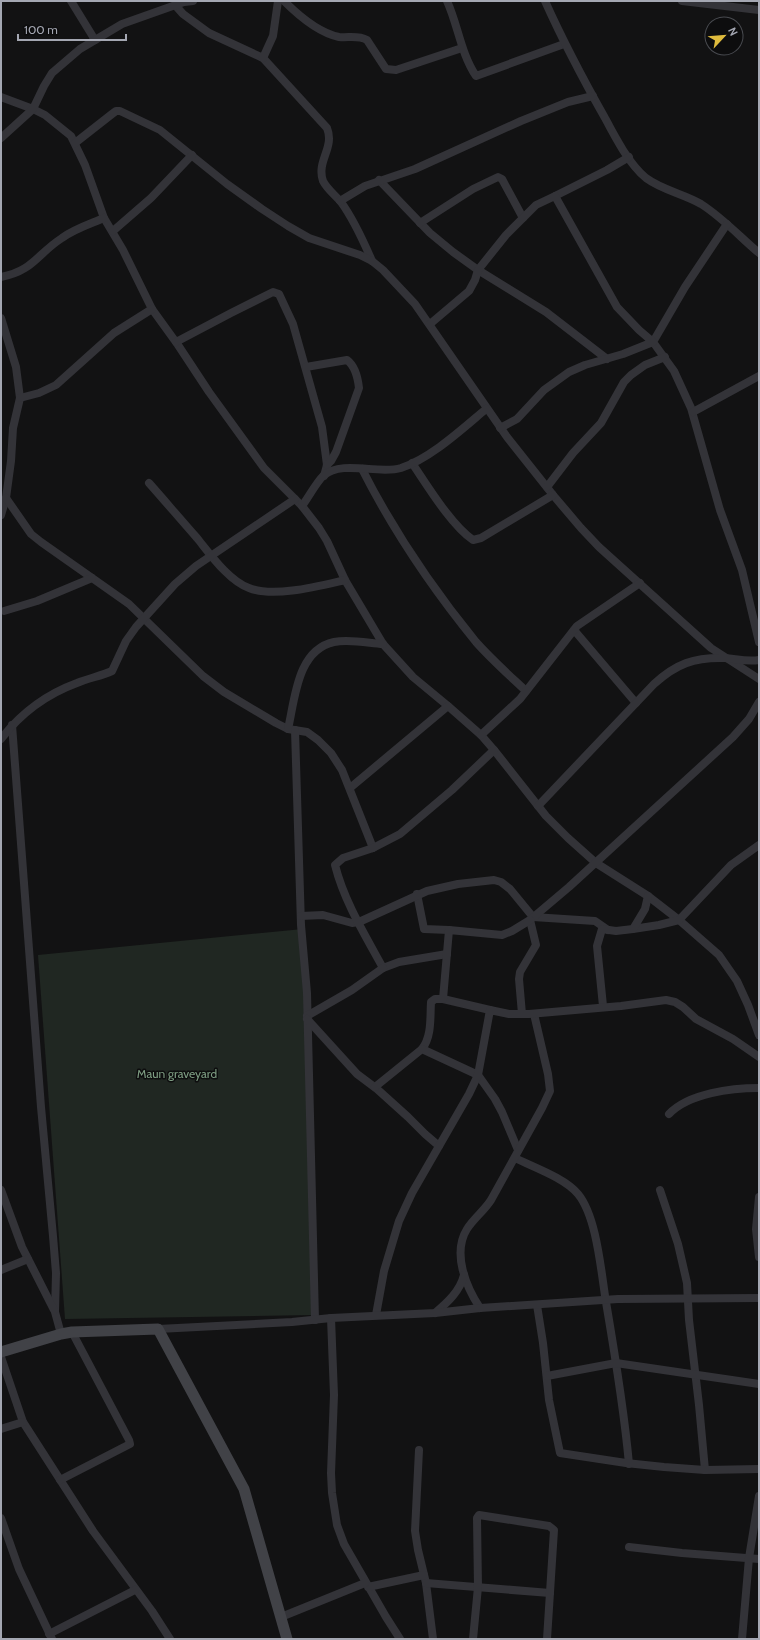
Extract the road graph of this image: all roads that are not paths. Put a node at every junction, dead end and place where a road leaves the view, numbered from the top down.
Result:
1 (71, 1) edge
2 (193, 1) edge
3 (278, 1) edge
4 (284, 1) edge
5 (447, 1) edge
6 (545, 1) edge
7 (682, 1) edge
8 (175, 5) junction
9 (759, 10) edge
10 (95, 40) junction
11 (564, 44) junction
12 (462, 48) junction
13 (264, 58) junction
14 (593, 96) junction
15 (1, 97) edge
16 (33, 109) junction
17 (1, 138) edge
18 (75, 143) junction
19 (192, 155) junction
20 (629, 157) junction
21 (379, 180) junction
22 (555, 196) junction
23 (340, 201) junction
24 (104, 218) junction
25 (523, 218) junction
26 (420, 223) junction
27 (727, 224) junction
28 (113, 231) junction
29 (757, 249) edge
30 (372, 261) junction
31 (478, 270) junction
32 (1, 277) edge
33 (152, 309) junction
34 (1, 318) edge
35 (430, 324) junction
36 (176, 342) junction
37 (653, 342) junction
38 (665, 356) junction
39 (607, 359) junction
40 (306, 367) junction
41 (759, 376) edge
42 (20, 398) junction
43 (486, 409) junction
44 (693, 412) junction
45 (500, 428) junction
46 (412, 463) junction
47 (326, 465) junction
48 (362, 469) junction
49 (324, 476) junction
50 (149, 483) dead end
51 (546, 487) junction
52 (553, 495) junction
53 (6, 498) junction
54 (295, 499) junction
55 (302, 506) junction
56 (1, 515) edge
57 (212, 556) junction
58 (92, 578) junction
59 (345, 580) junction
60 (640, 583) junction
61 (4, 611) dead end
62 (145, 618) junction
63 (574, 630) junction
64 (759, 642) edge
65 (383, 644) junction
66 (725, 658) junction
67 (759, 660) edge
68 (759, 680) edge
69 (526, 692) junction
70 (759, 702) edge
71 (636, 703) junction
72 (448, 706) junction
73 (12, 725) junction
74 (292, 729) junction
75 (480, 735) junction
76 (1, 738) edge
77 (494, 750) junction
78 (350, 788) junction
79 (538, 806) junction
80 (759, 845) edge
81 (373, 848) junction
82 (596, 863) junction
83 (417, 894) junction
84 (648, 896) junction
85 (301, 916) junction
86 (532, 919) junction
87 (679, 920) junction
88 (359, 922) junction
89 (633, 929) junction
90 (449, 930) junction
91 (608, 930) junction
92 (447, 954) junction
93 (382, 968) junction
94 (443, 999) junction
95 (603, 1006) junction
96 (490, 1010) junction
97 (522, 1014) junction
98 (534, 1014) junction
99 (307, 1017) junction
100 (759, 1035) edge
101 (422, 1049) junction
102 (759, 1057) edge
103 (478, 1076) junction
104 (375, 1087) junction
105 (759, 1088) edge
106 (669, 1114) dead end
107 (439, 1146) junction
108 (517, 1154) junction
109 (1, 1190) edge
110 (660, 1190) dead end
111 (759, 1197) edge
112 (4, 1209) edge
113 (759, 1257) edge
114 (28, 1259) junction
115 (1, 1270) edge
116 (464, 1275) junction
117 (688, 1298) junction
118 (759, 1298) edge
119 (606, 1300) junction
120 (537, 1305) junction
121 (480, 1308) junction
122 (55, 1312) junction
123 (435, 1313) junction
124 (376, 1315) junction
125 (331, 1318) junction
126 (315, 1320) junction
127 (158, 1329) junction
128 (72, 1332) junction
129 (61, 1334) junction
130 (1, 1352) edge
131 (1, 1357) edge
132 (616, 1363) junction
133 (696, 1374) junction
134 (547, 1376) junction
135 (759, 1384) edge
136 (23, 1422) junction
137 (1, 1429) edge
138 (419, 1450) dead end
139 (630, 1464) junction
140 (759, 1469) edge
141 (705, 1470) junction
142 (60, 1480) junction
143 (759, 1496) edge
144 (1, 1518) edge
145 (629, 1547) dead end
146 (748, 1558) junction
147 (759, 1559) edge
148 (425, 1579) junction
149 (367, 1585) junction
150 (478, 1587) junction
151 (135, 1590) junction
152 (550, 1594) junction
153 (281, 1617) junction
154 (50, 1636) edge
155 (170, 1639) edge
156 (287, 1639) edge
157 (400, 1639) edge
158 (433, 1639) edge
159 (473, 1639) edge
160 (547, 1639) edge
161 (742, 1639) edge

1 - 10 street
2 - 8 street
3 - 13 street
4 - 12 street
5 - 12 street
6 - 11 street
7 - 9 street
8 - 10 street
8 - 13 street
10 - 16 street
11 - 12 street
11 - 14 street
13 - 23 street
14 - 20 street
14 - 21 street
15 - 16 street
16 - 17 street
16 - 18 street
18 - 19 street
18 - 24 street
19 - 28 street
19 - 30 street
20 - 22 street
20 - 27 street
21 - 23 street
21 - 26 street
22 - 25 street
22 - 37 street
23 - 30 street
24 - 28 street
24 - 32 street
25 - 26 street
25 - 31 street
26 - 31 street
27 - 29 street
27 - 37 street
28 - 33 street
30 - 35 street
31 - 35 street
31 - 39 street
33 - 36 street
33 - 42 street
34 - 42 street
35 - 43 street
36 - 40 street
36 - 54 street
37 - 38 street
37 - 39 street
38 - 44 street
38 - 51 street
39 - 45 street
40 - 47 street
40 - 47 street
41 - 44 street
42 - 53 street
43 - 45 street
43 - 46 street
44 - 64 street
45 - 51 street
46 - 48 street
46 - 52 street
47 - 49 street
48 - 49 street
48 - 69 street
49 - 55 street
50 - 57 street
51 - 52 street
52 - 60 street
53 - 56 street
53 - 58 street
54 - 55 street
54 - 57 street
55 - 59 street
57 - 59 street
57 - 62 street
58 - 61 street
58 - 62 street
59 - 65 street
60 - 63 street
60 - 66 street
62 - 73 street
62 - 74 street
63 - 69 street
63 - 71 street
65 - 72 street
65 - 74 street
66 - 67 street
66 - 68 street
66 - 71 street
69 - 75 street
70 - 82 street
71 - 79 street
72 - 75 street
72 - 78 street
73 - 76 street
73 - 122 street
74 - 78 street
74 - 85 street
75 - 77 street
77 - 79 street
77 - 81 street
78 - 81 street
79 - 82 street
80 - 87 street
81 - 88 street
82 - 84 street
82 - 86 street
83 - 86 street
83 - 88 street
83 - 90 street
84 - 87 street
84 - 89 street
85 - 88 street
85 - 99 street
86 - 90 street
86 - 91 street
86 - 97 street
87 - 89 street
87 - 100 street
88 - 93 street
89 - 91 street
90 - 92 street
91 - 95 street
92 - 93 street
92 - 94 street
93 - 99 street
94 - 96 street
94 - 101 street
95 - 98 street
95 - 102 street
96 - 97 street
96 - 103 street
97 - 98 street
98 - 108 street
99 - 104 street
99 - 126 street
101 - 103 street
101 - 104 street
103 - 107 street
103 - 108 street
104 - 107 street
105 - 106 street
107 - 124 street
108 - 116 street
108 - 119 street
109 - 112 street
110 - 117 street
111 - 113 street
112 - 114 street
114 - 115 street
114 - 122 street
116 - 121 street
116 - 123 street
117 - 118 street
117 - 119 street
117 - 133 street
119 - 120 street
119 - 132 street
120 - 121 street
120 - 134 street
121 - 123 street
122 - 129 street
123 - 124 street
124 - 125 street
125 - 126 street
125 - 149 street
126 - 127 street
127 - 128 street
127 - 153 street
128 - 129 street
128 - 142 street
129 - 130 street
131 - 136 street
132 - 133 street
132 - 134 street
132 - 139 street
133 - 135 street
133 - 141 street
134 - 139 street
136 - 137 street
136 - 142 street
138 - 148 street
139 - 141 street
140 - 141 street
142 - 151 street
143 - 146 street
144 - 154 street
145 - 146 street
146 - 147 street
146 - 161 street
148 - 149 street
148 - 150 street
148 - 158 street
149 - 153 street
149 - 157 street
150 - 152 street
150 - 152 street
150 - 159 street
151 - 154 street
151 - 155 street
152 - 160 street
153 - 156 street

